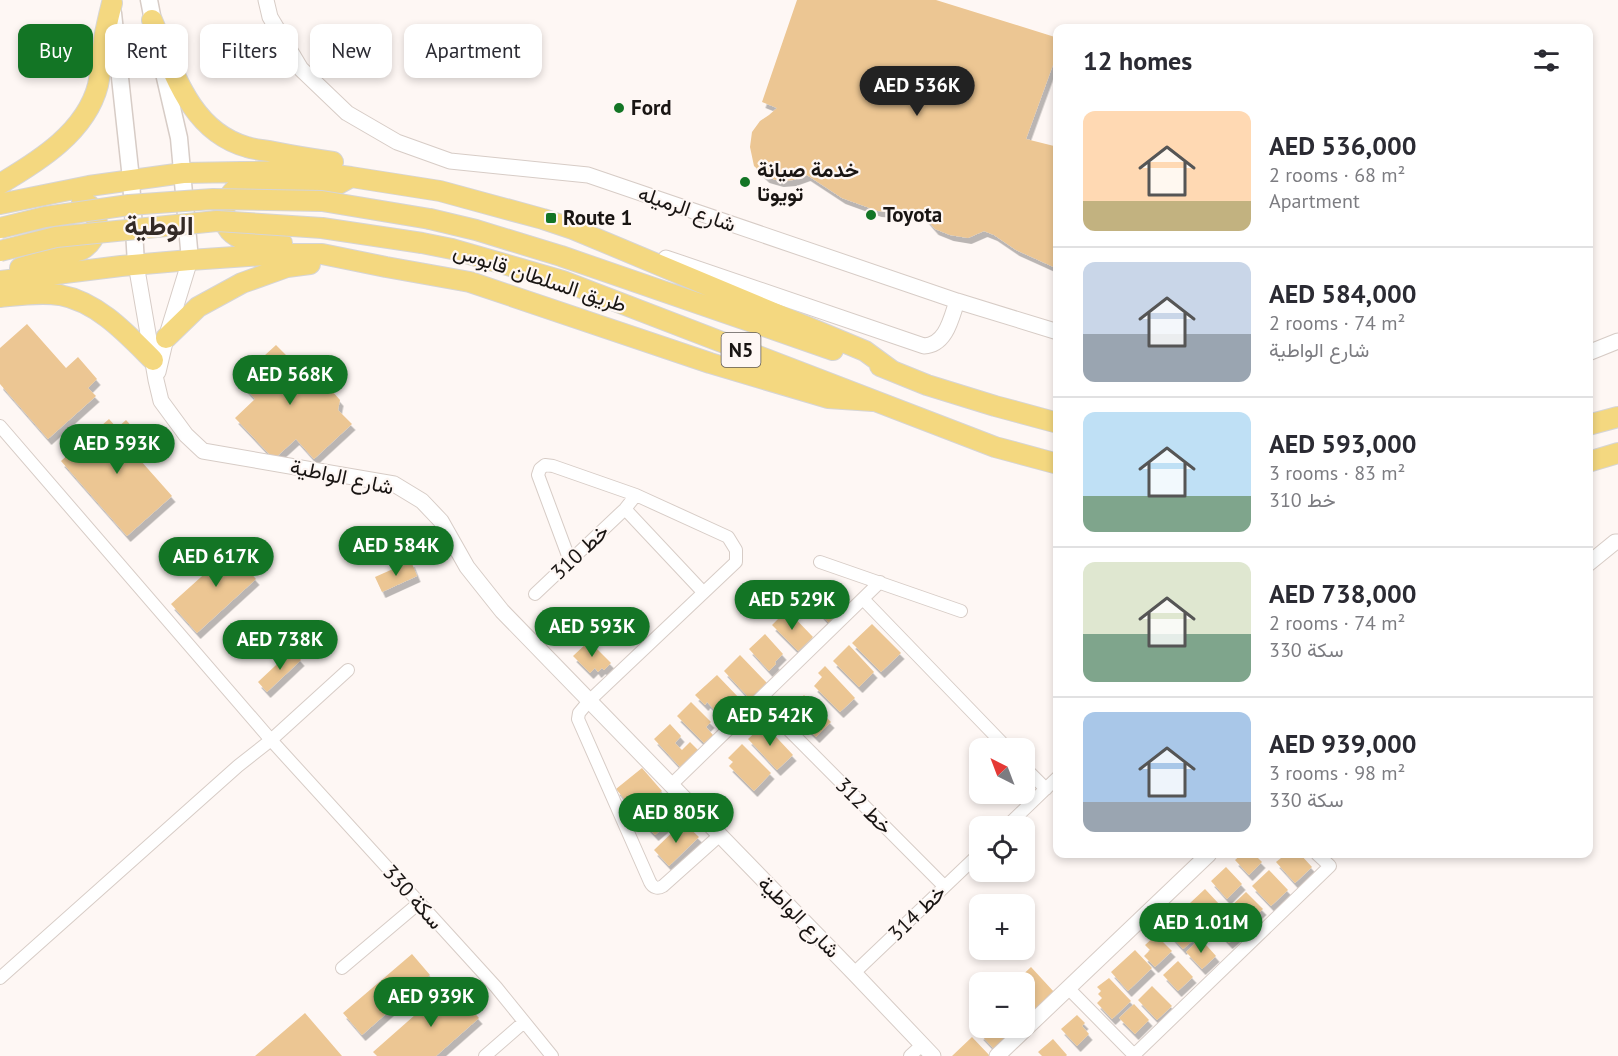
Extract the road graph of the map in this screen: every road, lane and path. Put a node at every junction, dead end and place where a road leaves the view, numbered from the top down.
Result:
1 (149, 0) edge
2 (266, 0) edge
3 (111, 1) edge
4 (152, 20) junction
5 (183, 173) junction
6 (351, 177) junction
7 (131, 179) junction
8 (0, 184) edge
9 (440, 191) junction
10 (28, 199) junction
11 (0, 204) edge
12 (0, 228) edge
13 (573, 229) junction
14 (0, 252) edge
15 (322, 254) junction
16 (190, 260) junction
17 (358, 262) junction
18 (136, 264) junction
19 (0, 274) edge
20 (0, 281) edge
21 (0, 297) edge
22 (957, 301) junction
23 (1053, 330) edge
24 (166, 338) junction
25 (1618, 341) edge
26 (1593, 351) edge
27 (153, 360) junction
28 (891, 370) junction
29 (156, 380) junction
30 (873, 401) junction
31 (1618, 417) edge
32 (1053, 422) edge
33 (1593, 424) edge
34 (0, 426) edge
35 (1618, 453) edge
36 (1593, 460) edge
37 (1053, 463) edge
38 (636, 495) junction
39 (625, 509) junction
40 (1618, 542) edge
41 (1593, 560) edge
42 (570, 561) junction
43 (820, 562) dead end
44 (880, 582) junction
45 (703, 592) junction
46 (535, 594) dead end
47 (864, 600) junction
48 (961, 610) dead end
49 (348, 670) dead end
50 (759, 700) junction
51 (589, 701) junction
52 (997, 738) edge
53 (271, 740) junction
54 (1035, 778) edge
55 (1053, 782) edge
56 (670, 785) junction
57 (1046, 789) junction
58 (1017, 816) edge
59 (719, 836) junction
60 (1205, 858) edge
61 (1321, 858) edge
62 (969, 863) edge
63 (944, 886) junction
64 (419, 903) junction
65 (342, 968) dead end
66 (854, 973) junction
67 (0, 978) edge
68 (1068, 988) junction
69 (524, 1022) junction
70 (927, 1050) edge
71 (485, 1056) edge
72 (552, 1056) edge
73 (910, 1056) edge
74 (997, 1056) edge

1 - 4 main road
2 - 22 street, شارع الرميله
3 - 7 main road
3 - 8 highway
4 - 5 main road
4 - 9 highway
5 - 6 highway
5 - 7 highway
5 - 16 main road
6 - 9 highway
6 - 15 highway
7 - 10 highway
7 - 18 main road
9 - 13 highway
10 - 11 highway
10 - 19 highway
12 - 28 highway, طريق السلطان قابوس / N5, bridge
13 - 22 street
13 - 28 highway
14 - 30 highway, طريق السلطان قابوس / N5, bridge
15 - 16 highway
15 - 17 highway
16 - 18 highway
16 - 24 street
17 - 24 highway
17 - 30 highway
18 - 20 highway
18 - 27 street, شارع الواطية
21 - 27 highway
22 - 23 street, شارع الرميله
24 - 29 street
25 - 26 street
27 - 29 street, شارع الواطية
28 - 32 highway, طريق السلطان قابوس / N5
29 - 51 street, شارع الواطية
30 - 37 highway, طريق السلطان قابوس / N5
31 - 33 highway
34 - 53 street, سكة 330
35 - 36 highway
38 - 39 street, خط 310
38 - 42 street
38 - 45 street
39 - 42 street, خط 310
39 - 45 street, خط 310
40 - 41 street
42 - 46 street, خط 310
43 - 44 street
44 - 47 street
44 - 48 street
45 - 51 street
47 - 50 street
47 - 52 street
49 - 53 street
50 - 56 street
50 - 63 street, خط 312
51 - 56 street, شارع الواطية
51 - 59 street
53 - 64 street, سكة 330
53 - 67 street
54 - 57 street
55 - 57 street
56 - 59 street, شارع الواطية
57 - 58 street
59 - 66 street, شارع الواطية
60 - 68 street
61 - 68 street
62 - 63 street, خط 314
63 - 66 street, خط 314
64 - 65 street
64 - 69 street, سكة 330
66 - 70 street, شارع الواطية
68 - 74 street
69 - 71 street
69 - 72 street, سكة 330
70 - 73 street

